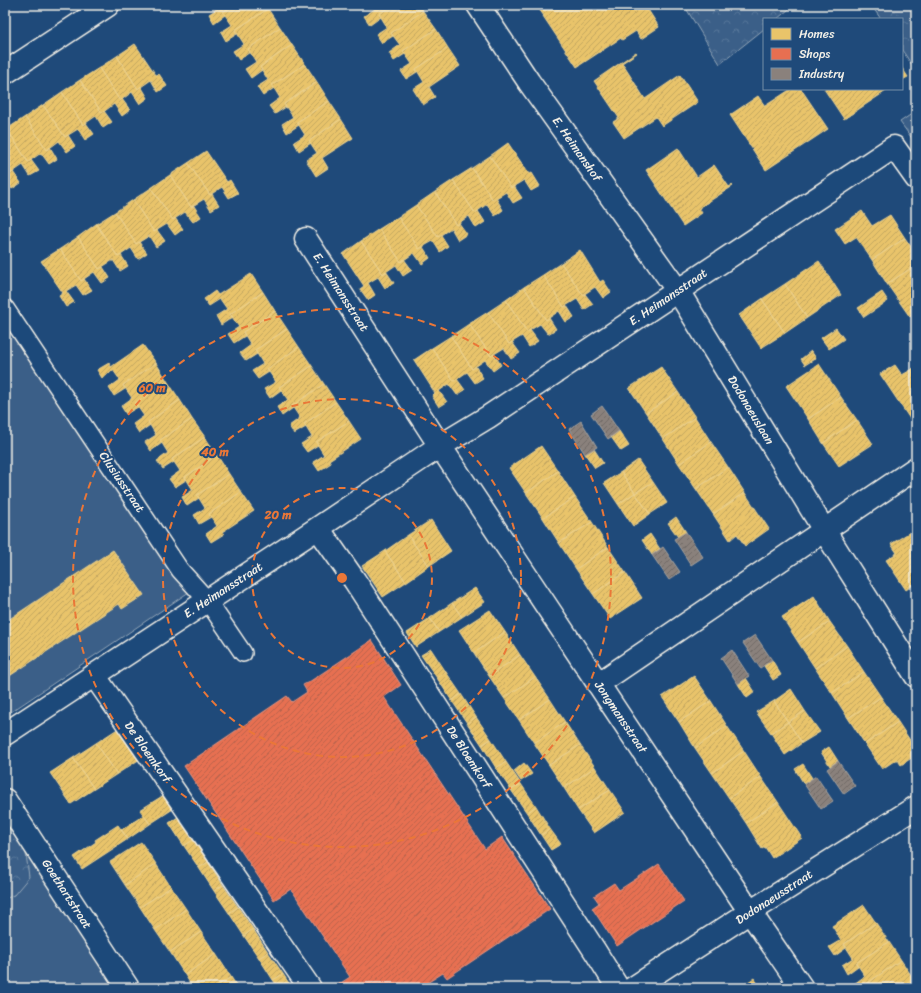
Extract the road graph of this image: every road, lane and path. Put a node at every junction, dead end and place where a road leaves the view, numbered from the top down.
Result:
1 (108, 5) edge
2 (478, 5) edge
3 (5, 73) edge
4 (916, 178) edge
5 (306, 239) dead end
6 (678, 291) junction
7 (5, 308) edge
8 (440, 446) junction
9 (916, 468) edge
10 (318, 528) junction
11 (824, 530) junction
12 (207, 600) junction
13 (243, 653) dead end
14 (94, 675) junction
15 (916, 676) edge
16 (598, 684) junction
17 (5, 734) edge
18 (5, 800) edge
19 (916, 806) edge
20 (750, 912) junction
21 (128, 988) edge
22 (310, 988) edge
23 (618, 988) edge
24 (633, 988) edge
25 (802, 988) edge

1 - 3 street
2 - 6 street, E. Heimanshof
4 - 6 street, E. Heimansstraat
5 - 8 street, E. Heimansstraat
6 - 8 street, E. Heimansstraat
6 - 11 street, Dodonaeuslaan
7 - 12 lane, Clusiusstraat
8 - 10 street, E. Heimansstraat
8 - 16 street, Jongmansstraat
9 - 11 street
10 - 12 street, E. Heimansstraat
10 - 23 street, De Bloemkorf
11 - 15 street, Dodonaeuslaan
11 - 16 street
12 - 13 lane, Clusiusstraat
12 - 14 street, E. Heimansstraat
14 - 17 street, E. Heimansstraat
14 - 22 street, De Bloemkorf
16 - 20 street, Jongmansstraat
18 - 21 street, Goethartstraat
19 - 20 street, Dodonaeusstraat
20 - 24 street, Dodonaeusstraat
20 - 25 street, Jongmansstraat

